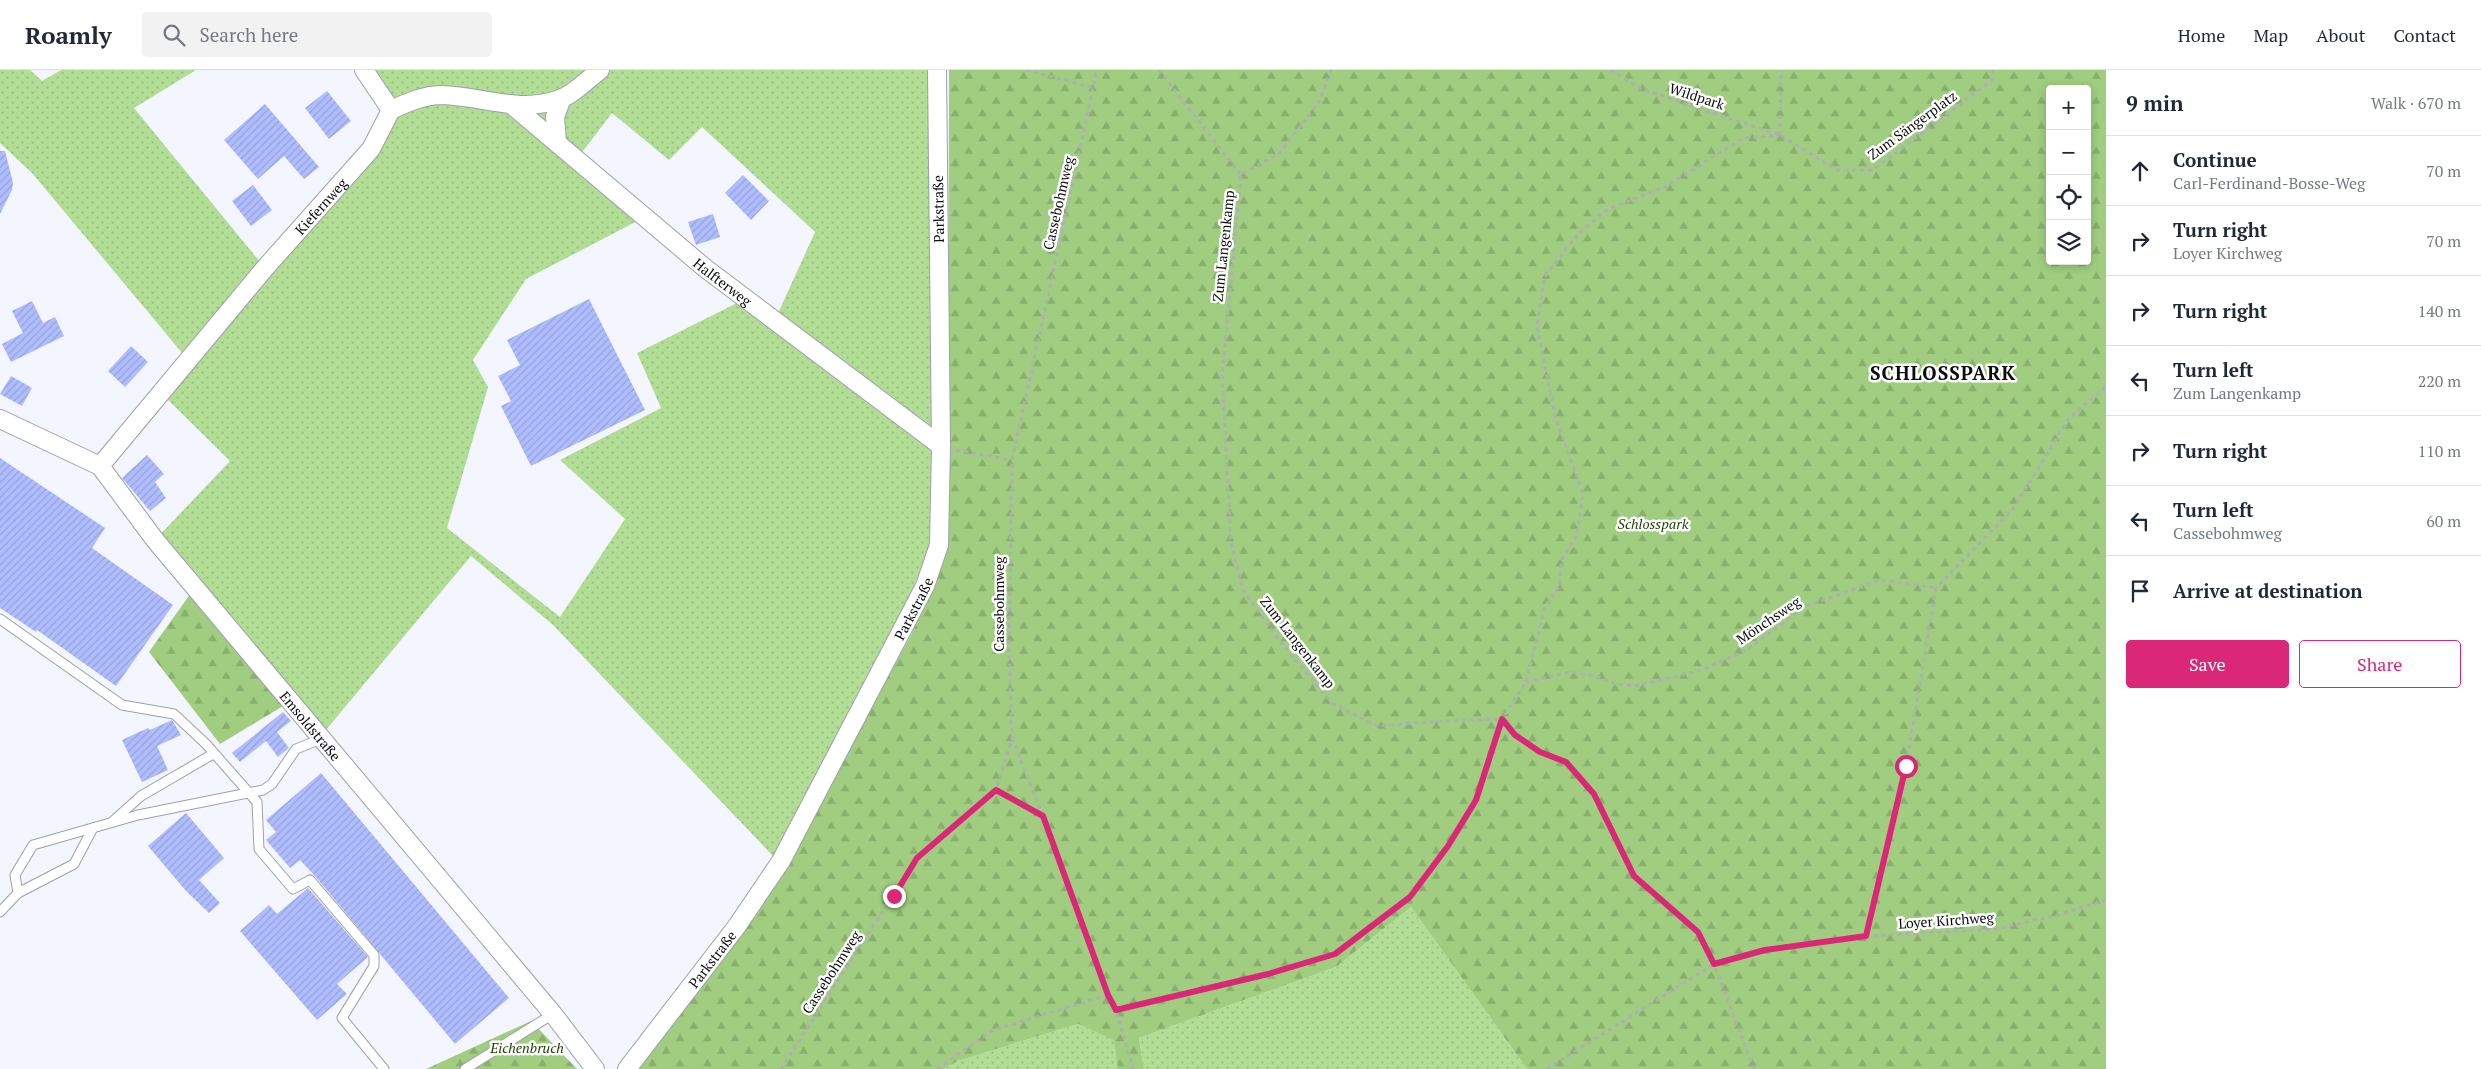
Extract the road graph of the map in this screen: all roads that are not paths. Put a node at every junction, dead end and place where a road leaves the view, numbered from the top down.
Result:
1 (364, 70) edge
2 (600, 70) edge
3 (937, 70) edge
4 (562, 98) junction
5 (512, 105) junction
6 (391, 110) junction
7 (557, 143) junction
8 (0, 419) edge
9 (941, 446) junction
10 (100, 466) junction
11 (0, 619) edge
12 (321, 739) junction
13 (213, 754) junction
14 (248, 792) junction
15 (111, 823) junction
16 (93, 828) junction
17 (18, 893) junction
18 (0, 912) edge
19 (553, 1014) junction
20 (384, 1069) edge
21 (465, 1069) edge
22 (595, 1069) edge
23 (627, 1069) edge

1 - 6 street
2 - 4 street
3 - 9 street, Parkstraße
4 - 5 street
4 - 7 street
5 - 6 street
5 - 7 street, Halfterweg
6 - 10 street, Kiefernweg
7 - 9 street, Halfterweg
8 - 10 street, Emsoldstraße
9 - 23 street, Parkstraße
10 - 12 street, Emsoldstraße
11 - 13 lane
12 - 14 lane
12 - 19 street, Emsoldstraße
13 - 14 lane
13 - 15 lane
14 - 15 lane
14 - 20 lane
15 - 16 lane
16 - 17 lane
16 - 17 lane
17 - 18 lane
19 - 21 lane
19 - 22 street, Emsoldstraße

